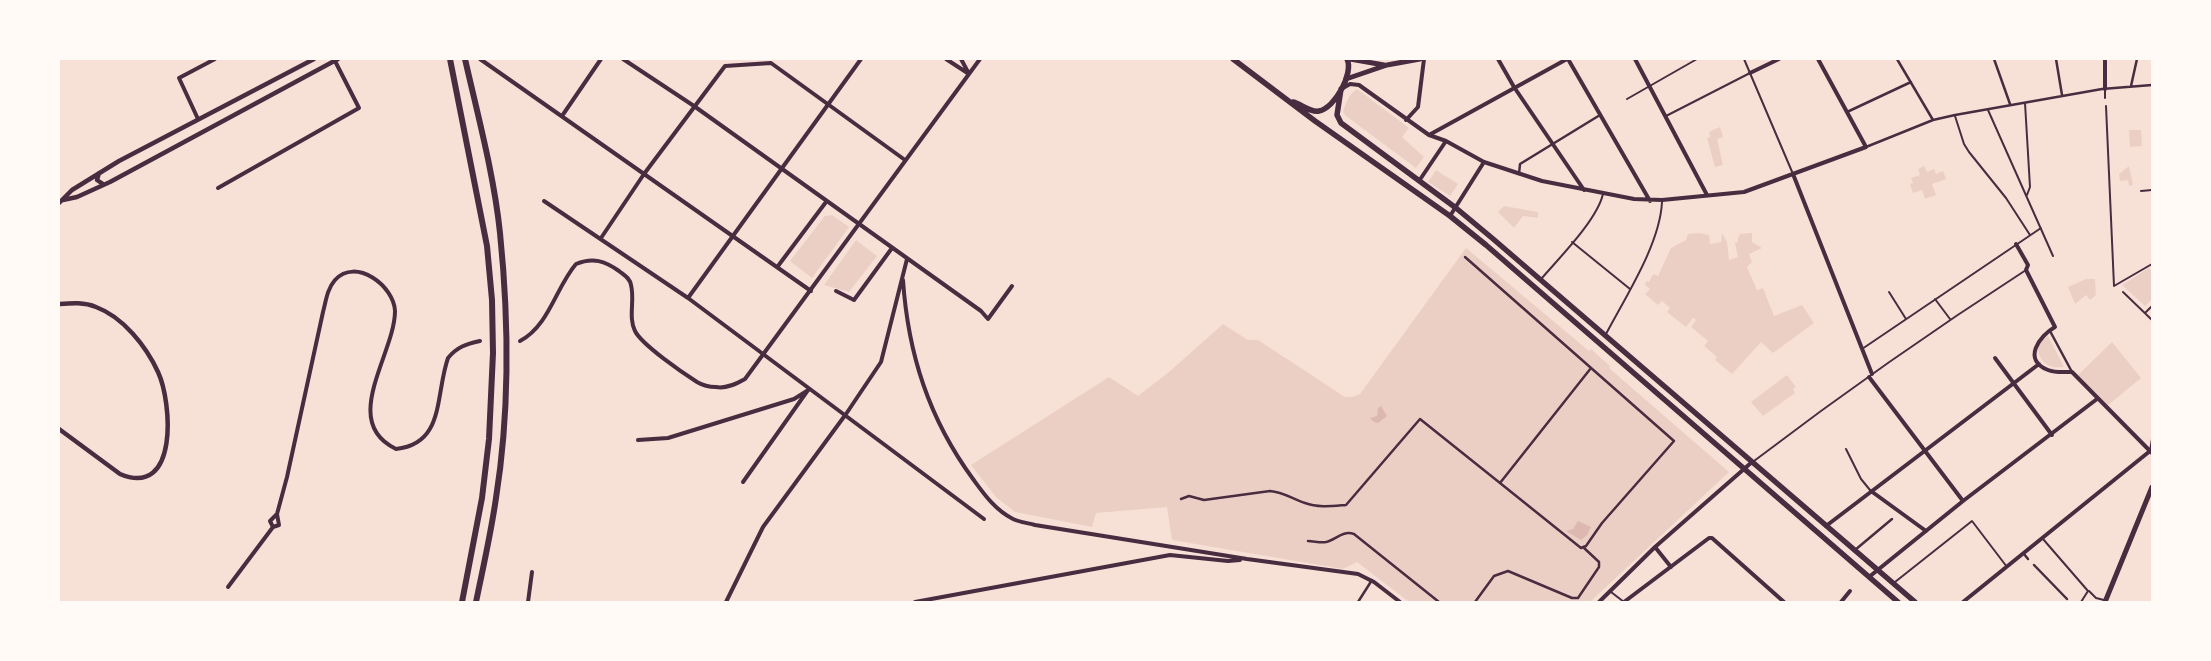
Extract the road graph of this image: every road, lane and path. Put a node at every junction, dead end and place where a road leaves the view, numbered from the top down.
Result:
1 (215, 59) edge
2 (314, 59) edge
3 (450, 59) edge
4 (465, 59) edge
5 (480, 59) edge
6 (601, 59) edge
7 (623, 59) edge
8 (861, 59) edge
9 (946, 59) edge
10 (961, 59) edge
11 (980, 59) edge
12 (1233, 59) edge
13 (1348, 59) edge
14 (1420, 59) edge
15 (1424, 59) edge
16 (1498, 59) edge
17 (1568, 59) edge
18 (1635, 59) edge
19 (1697, 59) edge
20 (1744, 59) edge
21 (1779, 59) edge
22 (1818, 59) edge
23 (1897, 59) edge
24 (1994, 59) edge
25 (2056, 59) edge
26 (2105, 59) edge
27 (2138, 59) edge
28 (335, 60) edge
29 (1387, 66) junction
30 (1750, 73) junction
31 (969, 74) junction
32 (1346, 79) junction
33 (1911, 82) junction
34 (2152, 85) edge
35 (1650, 86) junction
36 (2131, 86) junction
37 (1514, 87) junction
38 (1341, 89) junction
39 (2105, 89) junction
40 (2062, 96) junction
41 (2105, 98) dead end
42 (1287, 99) junction
43 (1627, 99) dead end
44 (2025, 101) junction
45 (828, 103) junction
46 (2010, 104) junction
47 (694, 106) junction
48 (2106, 106) dead end
49 (1987, 109) junction
50 (1847, 112) junction
51 (1600, 115) junction
52 (1955, 115) junction
53 (562, 116) junction
54 (1666, 116) junction
55 (198, 120) junction
56 (1406, 120) junction
57 (1933, 120) junction
58 (1429, 135) junction
59 (1446, 141) junction
60 (1553, 144) junction
61 (1866, 147) junction
62 (905, 160) junction
63 (1484, 162) junction
64 (780, 169) junction
65 (100, 173) junction
66 (644, 174) junction
67 (1519, 174) junction
68 (1793, 174) junction
69 (1419, 181) junction
70 (103, 184) junction
71 (218, 188) dead end
72 (1584, 190) junction
73 (2152, 190) edge
74 (2141, 191) dead end
75 (1603, 194) junction
76 (2027, 195) junction
77 (1707, 196) junction
78 (544, 200) dead end
79 (1650, 200) junction
80 (1662, 200) junction
81 (61, 201) edge
82 (826, 202) junction
83 (1456, 208) junction
84 (1450, 216) junction
85 (858, 225) junction
86 (2041, 228) junction
87 (733, 235) junction
88 (2030, 235) junction
89 (601, 238) junction
90 (1572, 242) junction
91 (2016, 244) junction
92 (892, 248) junction
93 (2053, 256) dead end
94 (1464, 257) dead end
95 (908, 259) junction
96 (2152, 264) edge
97 (778, 266) junction
98 (2026, 270) junction
99 (1541, 279) junction
100 (903, 280) junction
101 (1012, 286) dead end
102 (1630, 289) junction
103 (811, 290) junction
104 (836, 291) dead end
105 (1889, 292) dead end
106 (2123, 292) dead end
107 (688, 298) junction
108 (1935, 299) junction
109 (59, 304) edge
110 (2152, 306) edge
111 (2145, 313) junction
112 (1906, 319) junction
113 (1950, 319) junction
114 (2152, 320) edge
115 (2049, 330) junction
116 (1606, 334) junction
117 (480, 341) dead end
118 (520, 341) dead end
119 (1862, 349) junction
120 (763, 355) junction
121 (1995, 358) dead end
122 (2038, 364) junction
123 (1592, 368) junction
124 (2072, 372) junction
125 (1870, 376) junction
126 (2013, 382) junction
127 (810, 389) junction
128 (2097, 400) junction
129 (846, 414) junction
130 (59, 429) edge
131 (2052, 435) junction
132 (2152, 439) edge
133 (638, 440) dead end
134 (1846, 449) dead end
135 (1924, 450) junction
136 (2151, 452) edge
137 (1752, 462) junction
138 (1744, 469) junction
139 (743, 482) dead end
140 (1500, 483) junction
141 (2152, 487) edge
142 (1871, 491) junction
143 (1181, 499) dead end
144 (1963, 501) junction
145 (276, 516) junction
146 (984, 519) dead end
147 (1892, 519) dead end
148 (1826, 526) junction
149 (272, 527) junction
150 (1926, 531) junction
151 (2043, 538) junction
152 (1308, 540) dead end
153 (1584, 547) junction
154 (1655, 547) junction
155 (1855, 550) junction
156 (2024, 554) junction
157 (2028, 558) dead end
158 (1247, 559) junction
159 (2034, 565) dead end
160 (1671, 567) junction
161 (2007, 567) junction
162 (1877, 569) junction
163 (532, 572) dead end
164 (1870, 577) junction
165 (1372, 580) junction
166 (1894, 584) junction
167 (228, 588) dead end
168 (2088, 591) junction
169 (1611, 592) junction
170 (1850, 592) dead end
171 (2068, 600) dead end
172 (2106, 601) edge
173 (462, 602) edge
174 (476, 602) edge
175 (528, 602) edge
176 (726, 602) edge
177 (915, 602) edge
178 (1358, 602) edge
179 (1400, 602) edge
180 (1439, 602) edge
181 (1475, 602) edge
182 (1599, 602) edge
183 (1624, 602) edge
184 (1784, 602) edge
185 (1841, 602) edge
186 (1898, 602) edge
187 (1915, 602) edge
188 (1963, 602) edge
189 (2081, 602) edge

1 - 55 street
2 - 55 street
3 - 173 highway
4 - 174 highway
5 - 53 street
6 - 53 street
7 - 47 street
8 - 45 street
9 - 31 street
10 - 31 street
11 - 31 street
12 - 42 main road
13 - 29 main road
13 - 32 main road
14 - 29 main road
15 - 56 street
16 - 37 street
17 - 37 street
17 - 51 street
18 - 35 street
19 - 35 lane
20 - 30 lane
21 - 30 street
22 - 50 street
23 - 33 street
24 - 46 street
25 - 40 street
26 - 39 street
27 - 36 street
28 - 70 street
28 - 71 street
29 - 32 main road
30 - 54 lane
30 - 68 lane
31 - 62 street
32 - 38 main road
33 - 50 street
33 - 57 street
34 - 36 street
35 - 43 lane
35 - 54 street
36 - 39 street
37 - 58 street
37 - 60 street
38 - 42 main road
38 - 56 street
38 - 69 main road
39 - 40 street
39 - 41 lane
40 - 44 street
42 - 84 main road
44 - 46 street
44 - 76 lane
45 - 47 street
45 - 62 street
45 - 64 street
46 - 49 street
47 - 64 street
47 - 66 street
48 - 96 lane
49 - 52 street
49 - 76 lane
50 - 61 street
51 - 60 street
51 - 79 street
52 - 57 street
52 - 88 lane
53 - 66 street
54 - 77 street
55 - 65 street
56 - 58 street
57 - 61 street
58 - 59 street
59 - 63 street
59 - 69 street
60 - 67 street
60 - 72 street
61 - 68 street
62 - 85 street
63 - 67 street
63 - 83 street
64 - 82 street
64 - 87 street
65 - 70 street
65 - 81 street
66 - 87 street
66 - 89 street
67 - 72 street
68 - 77 street
68 - 119 street
69 - 83 main road
70 - 81 street
72 - 75 street
73 - 74 lane
75 - 79 street
75 - 90 lane
76 - 86 lane
77 - 80 street
78 - 89 street
79 - 80 street
80 - 102 lane
82 - 85 street
82 - 97 street
83 - 84 street
83 - 99 main road
84 - 138 main road
85 - 92 street
85 - 103 street
86 - 88 lane
86 - 93 lane
87 - 97 street
87 - 107 street
88 - 91 lane
89 - 107 street
90 - 99 lane
90 - 102 lane
91 - 98 street
91 - 108 lane
92 - 95 street
92 - 104 street
94 - 123 street
95 - 100 street
95 - 101 street
97 - 103 street
98 - 113 lane
98 - 115 street
99 - 116 main road
100 - 129 street
100 - 158 street
102 - 116 lane
103 - 120 street
105 - 112 lane
106 - 111 lane
107 - 120 street
108 - 112 lane
108 - 113 lane
109 - 130 street
110 - 111 lane
111 - 114 lane
112 - 119 lane
113 - 125 lane
115 - 122 street
115 - 124 street
116 - 137 main road
117 - 145 street
118 - 120 street
119 - 125 street
120 - 127 street
121 - 126 street
122 - 124 street
122 - 126 street
123 - 140 street
123 - 153 street
124 - 128 street
125 - 135 street
125 - 137 lane
126 - 131 street
126 - 135 street
127 - 129 street
127 - 133 street
127 - 139 street
128 - 131 street
128 - 136 street
129 - 146 street
129 - 176 street
131 - 144 street
132 - 136 lane
134 - 142 lane
135 - 142 street
135 - 144 street
136 - 151 street
137 - 138 street
137 - 148 main road
138 - 154 street
138 - 164 main road
140 - 143 street
140 - 153 street
141 - 172 main road
142 - 148 street
142 - 150 street
144 - 150 street
145 - 149 street
145 - 149 street
147 - 155 street
148 - 155 main road
149 - 167 street
150 - 162 street
151 - 156 street
151 - 168 lane
152 - 180 street
153 - 181 street
154 - 160 street
154 - 169 street
155 - 162 main road
156 - 157 street
156 - 161 street
158 - 165 street
158 - 177 street
159 - 171 street
160 - 183 street
160 - 184 street
161 - 166 lane
161 - 188 street
162 - 164 street
162 - 166 main road
163 - 175 street
164 - 186 main road
165 - 178 street
165 - 179 street
166 - 187 main road
168 - 172 lane
168 - 189 lane
169 - 182 street
169 - 183 lane
170 - 185 street

